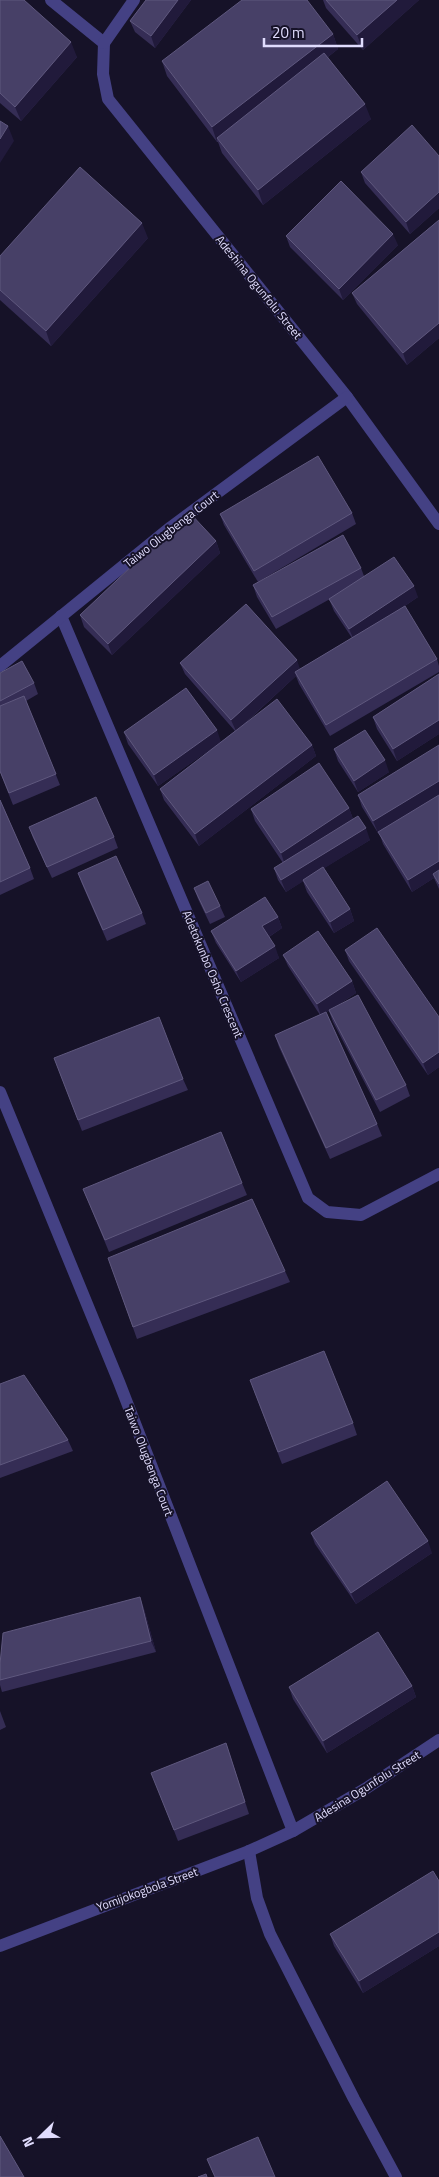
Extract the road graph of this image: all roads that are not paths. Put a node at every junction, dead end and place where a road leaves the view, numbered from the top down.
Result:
1 (51, 0) edge
2 (134, 0) edge
3 (104, 43) junction
4 (347, 396) junction
5 (439, 524) edge
6 (61, 616) junction
7 (0, 666) edge
8 (0, 1092) edge
9 (439, 1174) edge
10 (439, 1740) edge
11 (293, 1831) junction
12 (250, 1852) junction
13 (0, 1946) edge
14 (396, 2177) edge

1 - 3 street
2 - 3 street
3 - 4 street, Adeshina Ogunfolu Street
4 - 5 street, Adeshina Ogunfolu Street
4 - 6 street, Taiwo Olugbenga Court
6 - 7 street, Taiwo Olugbenga Court
6 - 9 street, Adetokunbo Osho Crescent
8 - 11 street, Taiwo Olugbenga Court
10 - 11 street, Adesina Ogunfolu Street
11 - 12 street, Yomijokogbola Street
12 - 13 street, Yomijokogbola Street
12 - 14 street

